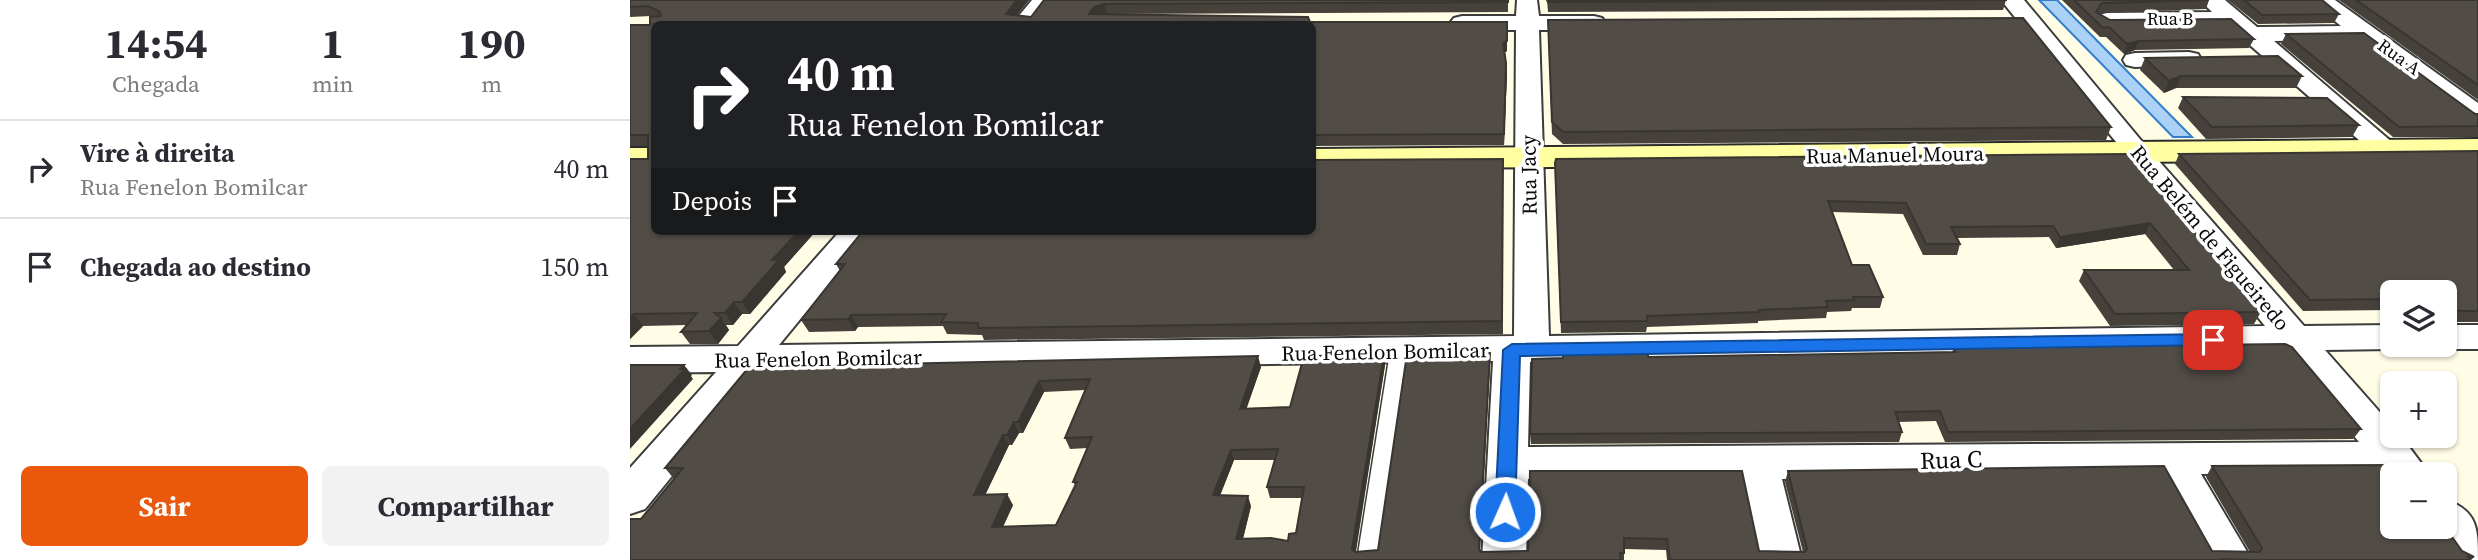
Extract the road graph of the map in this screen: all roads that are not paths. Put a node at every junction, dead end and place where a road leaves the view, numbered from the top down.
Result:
1 (1044, 0) edge
2 (2211, 0) edge
3 (2320, 0) edge
4 (1527, 11) edge
5 (2013, 14) edge
6 (2107, 20) edge
7 (1026, 21) edge
8 (1611, 22) edge
9 (1443, 23) edge
10 (2241, 26) junction
11 (2366, 33) junction
12 (2278, 58) junction
13 (2213, 59) edge
14 (2239, 59) edge
15 (2135, 60) dead end
16 (2285, 99) edge
17 (2326, 99) junction
18 (2478, 115) edge
19 (2386, 149) junction
20 (2478, 149) edge
21 (2134, 150) junction
22 (630, 158) edge
23 (651, 158) edge
24 (1316, 159) edge
25 (1529, 159) junction
26 (854, 235) edge
27 (2380, 337) edge
28 (2457, 337) edge
29 (2478, 337) edge
30 (2295, 338) junction
31 (1522, 350) junction
32 (1399, 352) junction
33 (630, 360) edge
34 (744, 361) junction
35 (2170, 457) junction
36 (2400, 462) edge
37 (1507, 463) junction
38 (2380, 464) edge
39 (1759, 465) junction
40 (630, 497) edge
41 (2457, 532) edge
42 (2478, 558) edge
43 (1367, 560) edge
44 (1504, 560) edge
45 (1780, 560) edge
46 (2230, 560) edge

1 - 7 street
2 - 10 street
3 - 11 street, Rua A
4 - 8 street
4 - 9 street
4 - 25 street, Rua Jacy
5 - 21 street, Rua Belém de Figueiredo
6 - 10 street, Rua B
10 - 11 street, Rua B
10 - 12 street
11 - 18 street, Rua A
12 - 14 street
12 - 17 street
13 - 15 street
16 - 17 street
17 - 19 street
19 - 20 street, Rua Manuel Moura
19 - 21 street, Rua Manuel Moura
21 - 25 street, Rua Manuel Moura
21 - 30 street, Rua Belém de Figueiredo
22 - 23 street
24 - 25 street, Rua Manuel Moura
25 - 31 street, Rua Jacy
26 - 34 street
27 - 30 street, Rua Fenelon Bomilcar
28 - 29 street
30 - 31 street, Rua Fenelon Bomilcar
30 - 36 street, Rua Belém de Figueiredo
31 - 32 street, Rua Fenelon Bomilcar
31 - 37 street, Rua Jacy
32 - 34 street, Rua Fenelon Bomilcar
32 - 43 lane
33 - 34 street, Rua Fenelon Bomilcar
34 - 40 street
35 - 38 street, Rua C
35 - 39 street, Rua C
35 - 46 street
37 - 39 street, Rua C
37 - 44 street, Rua Jacy
39 - 45 street
41 - 42 street

